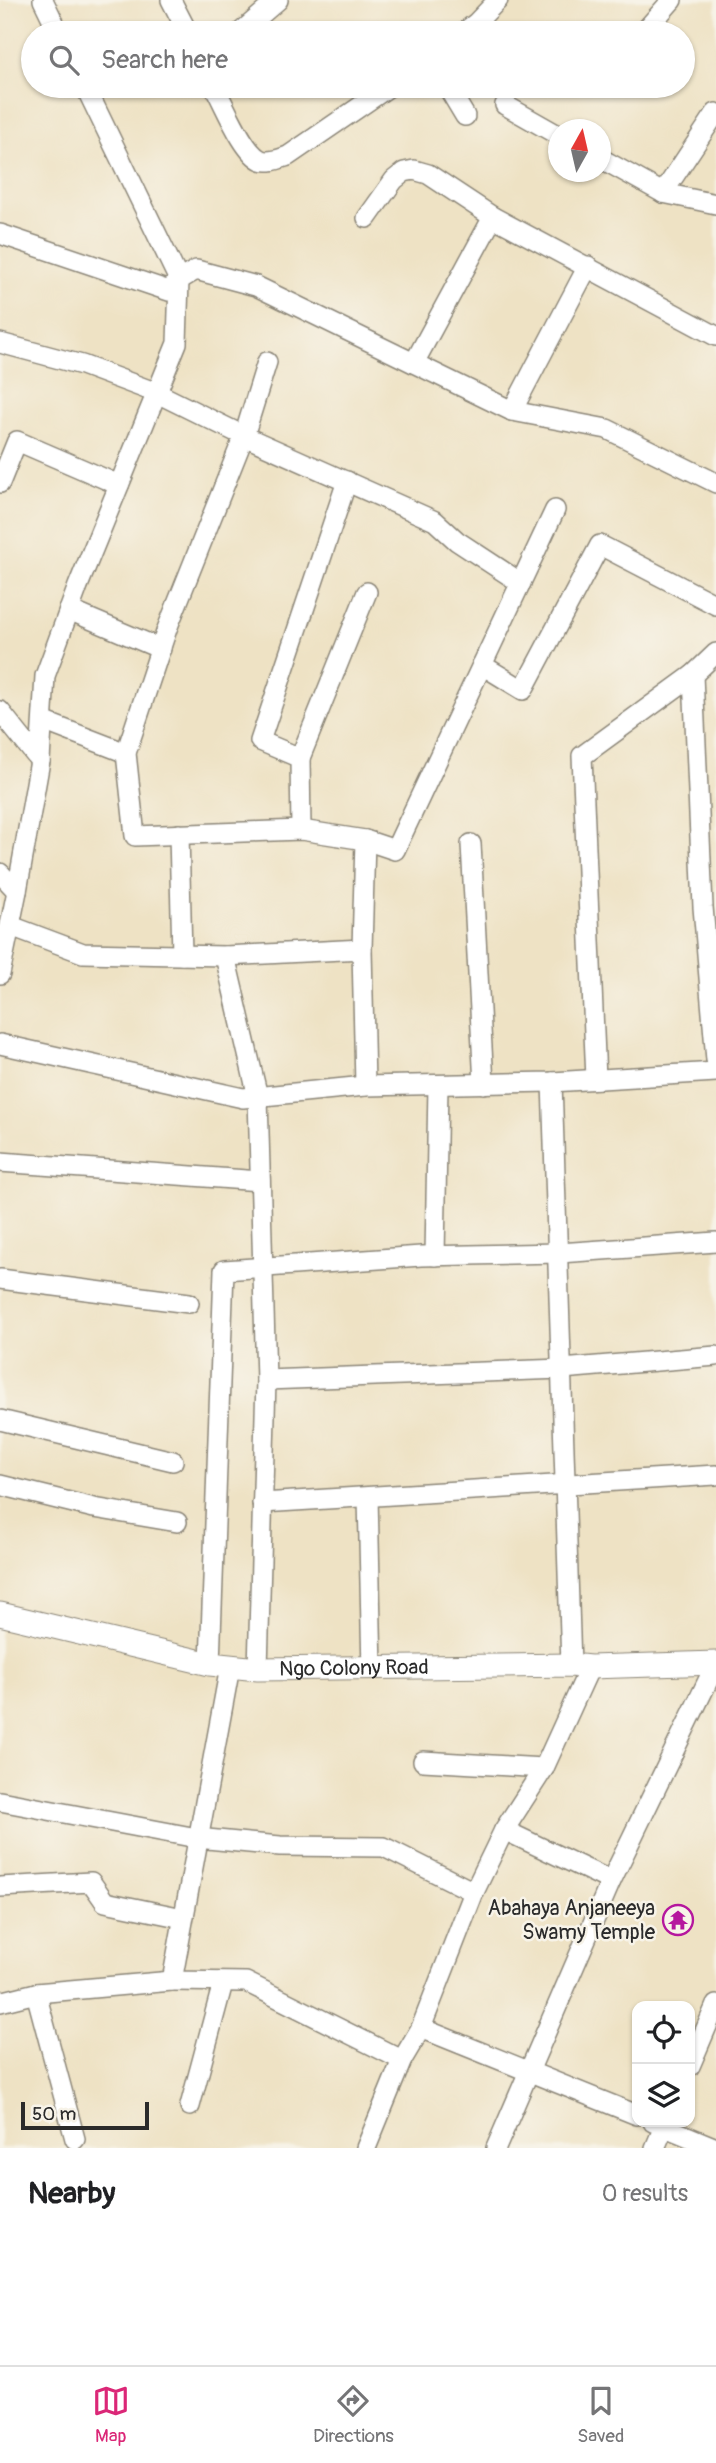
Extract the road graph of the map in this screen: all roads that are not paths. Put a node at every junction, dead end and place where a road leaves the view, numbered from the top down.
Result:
1 (43, 0) edge
2 (172, 0) edge
3 (278, 0) edge
4 (498, 0) edge
5 (672, 0) edge
6 (53, 21) edge
7 (182, 21) edge
8 (254, 21) edge
9 (478, 21) edge
10 (654, 21) edge
11 (91, 98) edge
12 (220, 98) edge
13 (373, 98) edge
14 (454, 98) edge
15 (505, 105) dead end
16 (716, 113) edge
17 (465, 116) dead end
18 (548, 129) edge
19 (611, 164) edge
20 (663, 194) junction
21 (716, 204) edge
22 (493, 217) junction
23 (367, 218) dead end
24 (0, 234) edge
25 (588, 266) junction
26 (179, 280) junction
27 (714, 330) edge
28 (0, 343) edge
29 (267, 362) dead end
30 (414, 363) junction
31 (157, 393) junction
32 (512, 411) junction
33 (244, 436) junction
34 (347, 481) junction
35 (716, 483) edge
36 (0, 484) edge
37 (119, 485) junction
38 (555, 510) dead end
39 (521, 583) junction
40 (368, 592) dead end
41 (716, 605) edge
42 (69, 610) junction
43 (161, 649) junction
44 (716, 653) edge
45 (482, 665) junction
46 (693, 675) junction
47 (0, 712) edge
48 (43, 721) junction
49 (126, 753) junction
50 (300, 758) junction
51 (40, 761) junction
52 (708, 815) edge
53 (301, 830) junction
54 (179, 834) junction
55 (365, 840) junction
56 (471, 844) dead end
57 (0, 873) edge
58 (17, 891) junction
59 (11, 926) junction
60 (711, 930) edge
61 (362, 949) junction
62 (182, 955) junction
63 (225, 956) junction
64 (0, 974) edge
65 (0, 1044) edge
66 (716, 1060) edge
67 (716, 1072) edge
68 (596, 1079) junction
69 (552, 1082) junction
70 (484, 1084) junction
71 (438, 1085) junction
72 (365, 1086) junction
73 (258, 1097) junction
74 (0, 1163) edge
75 (260, 1181) junction
76 (716, 1242) edge
77 (559, 1253) junction
78 (435, 1256) junction
79 (264, 1268) junction
80 (0, 1279) edge
81 (189, 1303) dead end
82 (716, 1356) edge
83 (562, 1369) junction
84 (266, 1380) junction
85 (0, 1420) edge
86 (173, 1461) dead end
87 (716, 1475) edge
88 (565, 1484) junction
89 (0, 1485) edge
90 (368, 1497) junction
91 (262, 1503) junction
92 (177, 1522) dead end
93 (0, 1614) edge
94 (716, 1663) edge
95 (220, 1665) junction
96 (580, 1666) junction
97 (258, 1669) junction
98 (372, 1669) junction
99 (423, 1761) dead end
100 (544, 1768) junction
101 (0, 1801) edge
102 (504, 1830) junction
103 (197, 1838) junction
104 (611, 1881) junction
105 (0, 1887) edge
106 (474, 1892) junction
107 (183, 1918) junction
108 (172, 1981) junction
109 (223, 1983) junction
110 (36, 1993) junction
111 (0, 2002) edge
112 (716, 2005) edge
113 (421, 2028) junction
114 (402, 2060) junction
115 (691, 2064) edge
116 (529, 2071) junction
117 (190, 2106) dead end
118 (632, 2113) edge
119 (660, 2127) edge
120 (670, 2127) edge
121 (75, 2139) dead end
122 (366, 2148) edge
123 (496, 2148) edge
124 (655, 2148) edge
125 (716, 2148) edge

1 - 6 street
2 - 7 street
3 - 8 street
4 - 9 street
5 - 10 street
11 - 26 street
12 - 13 street
14 - 17 street
15 - 18 street
16 - 20 street
19 - 20 street
20 - 21 street
22 - 23 street
22 - 25 street
22 - 30 street
24 - 26 street
25 - 27 street
25 - 32 street
26 - 30 street
26 - 31 street
28 - 31 street
29 - 33 street
30 - 32 street
31 - 33 street
31 - 37 street
32 - 35 street
33 - 34 street
33 - 43 street
34 - 39 street
34 - 50 street
36 - 37 street
37 - 42 street
38 - 39 street
39 - 45 street
40 - 50 street
41 - 45 street
42 - 43 street
42 - 48 street
43 - 49 street
44 - 46 street
45 - 55 street
46 - 52 street
46 - 68 street
47 - 51 street
48 - 49 street
48 - 51 street
49 - 54 street
50 - 53 street
51 - 58 street
52 - 60 street
53 - 54 street
53 - 55 street
54 - 62 street
55 - 61 street
56 - 70 street
57 - 58 street
58 - 59 street
59 - 62 street
59 - 64 street
60 - 66 street
61 - 63 street
61 - 72 street
62 - 63 street
63 - 73 street
65 - 73 street
67 - 68 street
68 - 69 street
69 - 70 street
69 - 77 street
70 - 71 street
71 - 72 street
71 - 78 street
72 - 73 street
73 - 75 street
74 - 75 street
75 - 79 street
76 - 77 street
77 - 78 street
77 - 83 street
78 - 79 street
79 - 84 street
79 - 95 street
80 - 81 street
82 - 83 street
83 - 84 street
83 - 88 street
84 - 91 street
85 - 86 street
87 - 88 street
88 - 90 street
88 - 96 street
89 - 92 street
90 - 91 street
90 - 98 street
91 - 97 street
93 - 95 street, Ngo Colony Road
94 - 96 street, Ngo Colony Road
94 - 104 street
95 - 97 street, Ngo Colony Road
95 - 103 street
96 - 98 street, Ngo Colony Road
96 - 100 street
97 - 98 street, Ngo Colony Road
99 - 100 street
100 - 102 street
101 - 103 street
102 - 104 street
102 - 106 street
103 - 106 street
103 - 107 street
104 - 116 street
105 - 107 street
106 - 113 street
107 - 108 street
108 - 109 street
108 - 110 street
109 - 114 street
109 - 117 street
110 - 111 street
110 - 121 street
112 - 115 street
113 - 114 street
113 - 116 street
114 - 122 street
116 - 118 street
116 - 123 street
119 - 124 street
120 - 125 street

